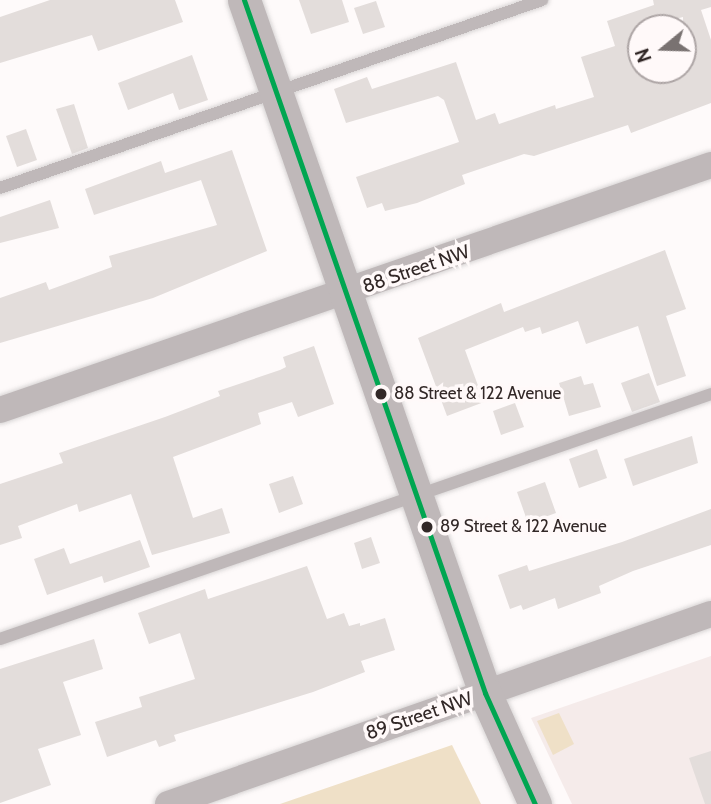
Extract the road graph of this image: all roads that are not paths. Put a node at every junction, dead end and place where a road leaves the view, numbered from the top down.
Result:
1 (244, 0) edge
2 (542, 0) edge
3 (275, 92) junction
4 (711, 165) edge
5 (0, 188) edge
6 (346, 293) junction
7 (711, 394) edge
8 (0, 410) edge
9 (416, 497) junction
10 (711, 614) edge
11 (0, 639) edge
12 (485, 693) junction
13 (168, 804) edge
14 (534, 804) edge

1 - 3 street
2 - 3 lane
3 - 5 lane
3 - 6 street
4 - 6 street, 88 Street NW
6 - 8 street, 88 Street NW
6 - 9 street
7 - 9 lane
9 - 11 lane
9 - 12 street
10 - 12 street, 89 Street NW
12 - 13 street, 89 Street NW
12 - 14 street

